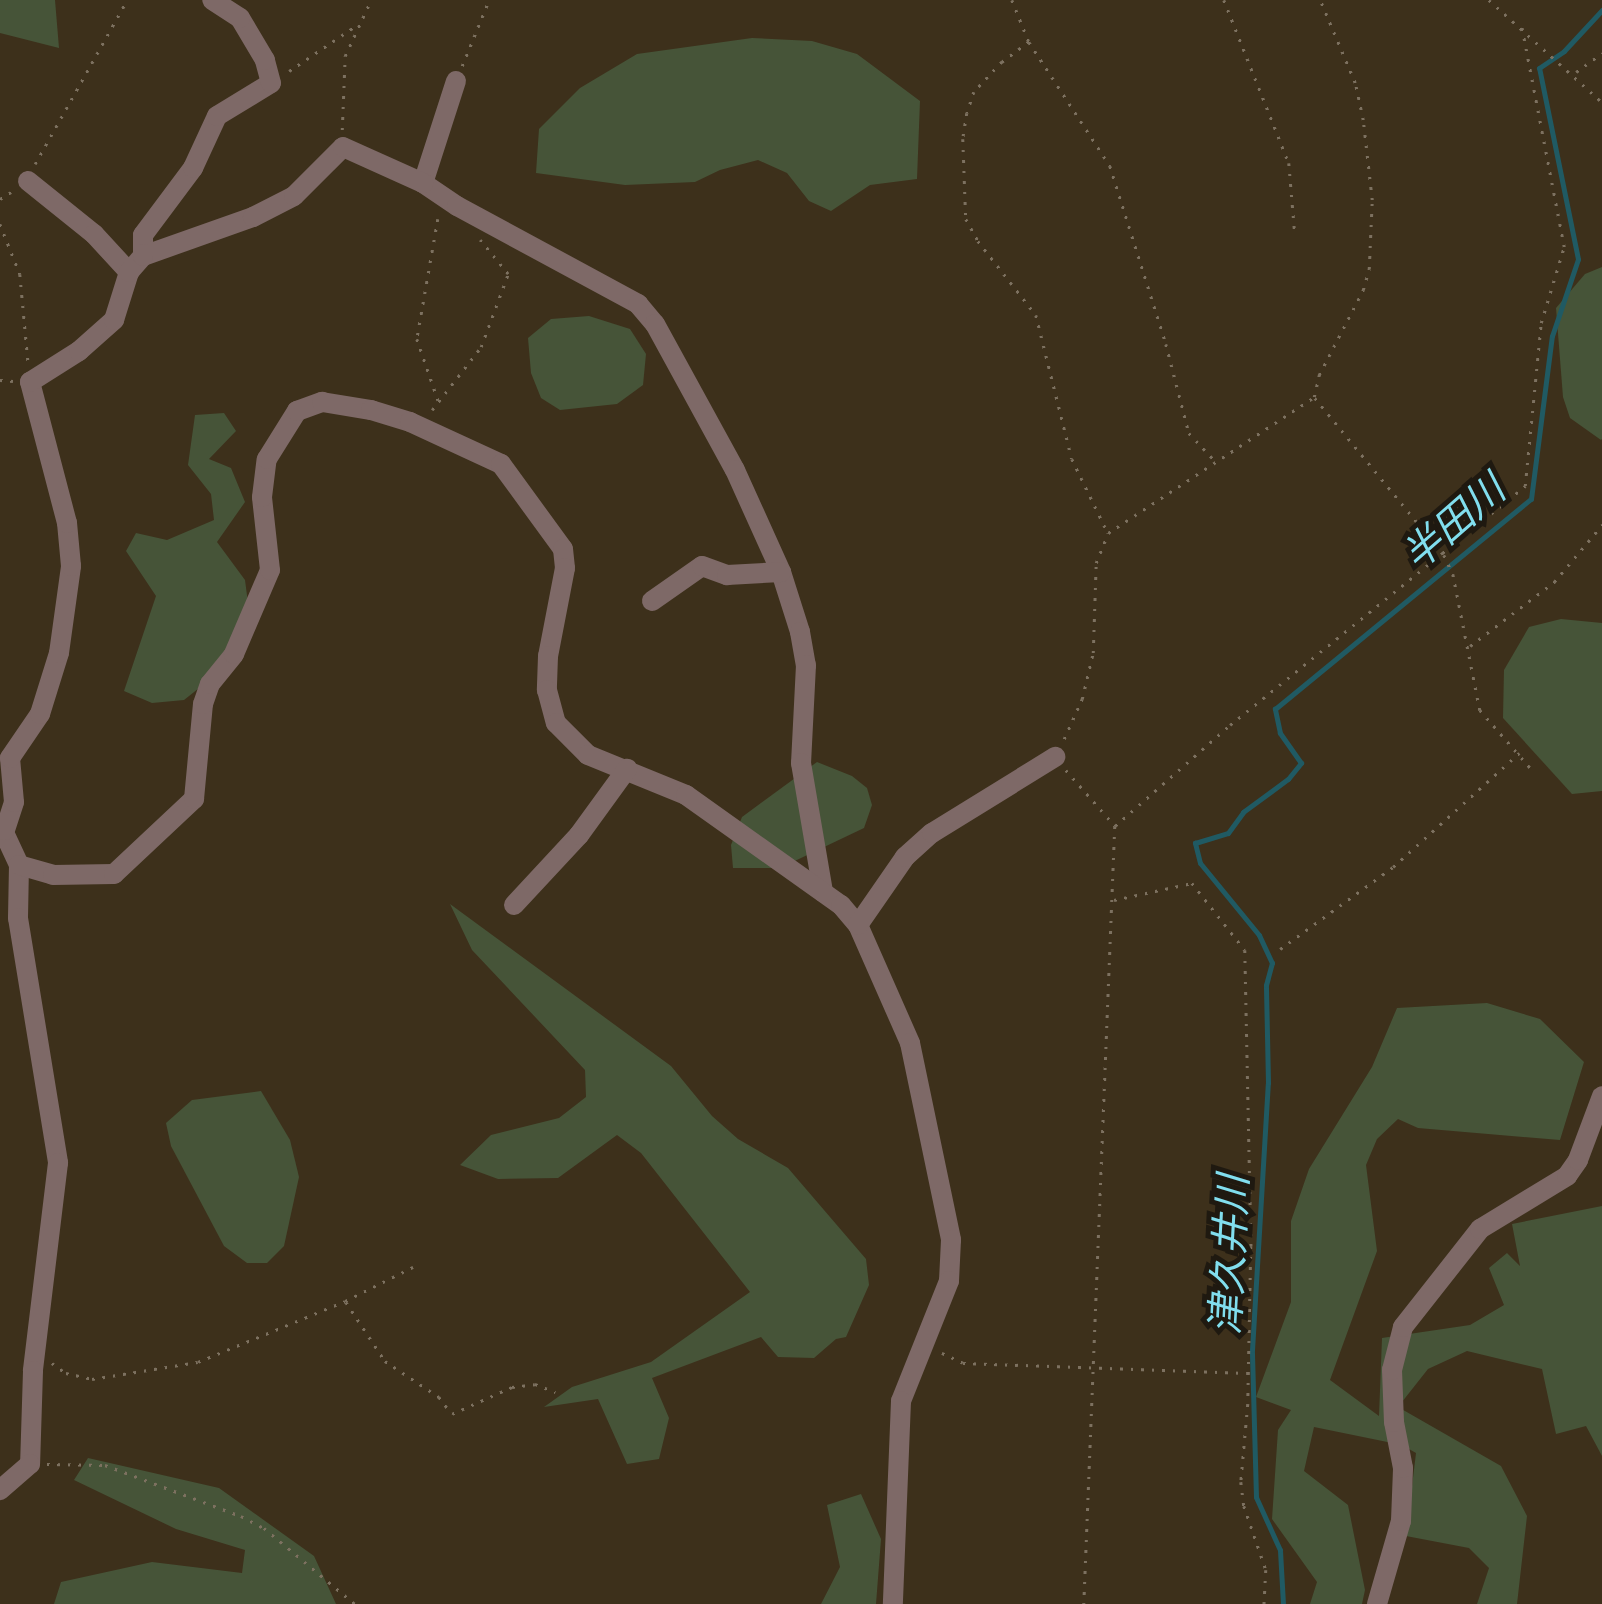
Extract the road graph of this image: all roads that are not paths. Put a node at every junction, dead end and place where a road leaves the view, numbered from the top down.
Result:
1 (212, 0) edge
2 (456, 81) road end
3 (28, 181) road end
4 (423, 183) junction
5 (136, 264) junction
6 (781, 572) junction
7 (652, 601) dead end
8 (1054, 757) road end
9 (627, 769) junction
10 (2, 827) edge
11 (19, 865) junction
12 (823, 892) junction
13 (514, 905) dead end
14 (858, 925) junction
15 (1602, 1096) edge
16 (0, 1490) edge
17 (893, 1604) edge
18 (1377, 1604) edge

1 - 5 street
2 - 4 street
3 - 5 street
4 - 5 street
4 - 6 street
5 - 10 street
6 - 7 street
6 - 12 street
8 - 14 street
9 - 11 street
9 - 12 street
9 - 13 street
10 - 11 street
11 - 16 street
12 - 14 street
14 - 17 street
15 - 18 street

